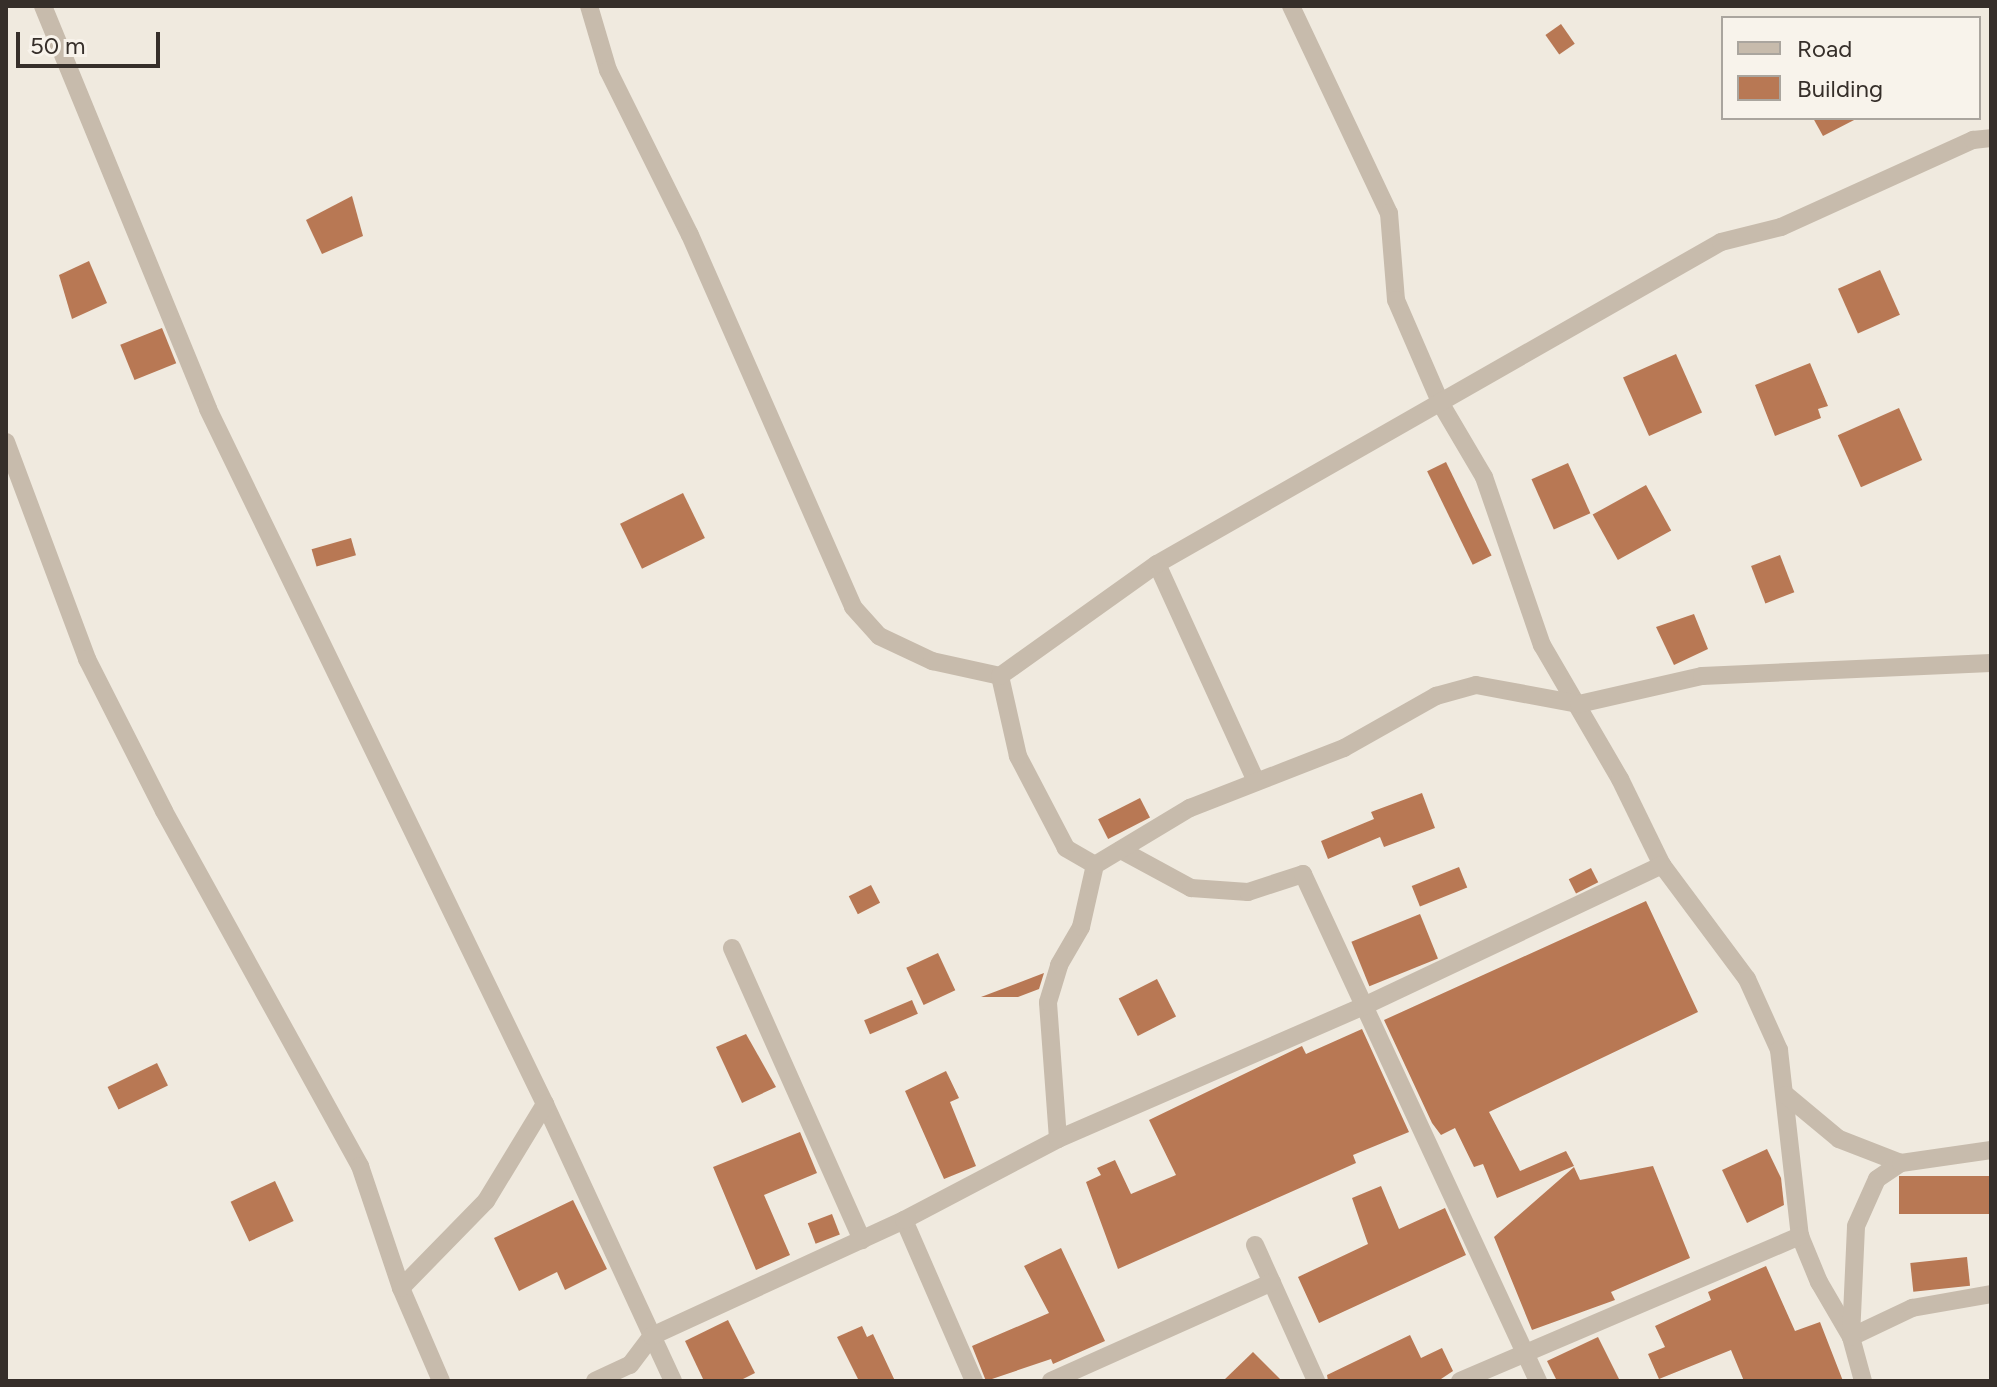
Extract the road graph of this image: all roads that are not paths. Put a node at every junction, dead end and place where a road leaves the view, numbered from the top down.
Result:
1 (43, 6) edge
2 (589, 6) edge
3 (1291, 6) edge
4 (1991, 138) edge
5 (1441, 404) junction
6 (6, 442) edge
7 (1157, 564) junction
8 (1991, 663) edge
9 (1000, 676) junction
10 (1579, 704) junction
11 (1256, 781) junction
12 (1121, 850) junction
13 (1095, 865) junction
14 (1662, 865) junction
15 (732, 948) dead end
16 (1364, 1006) junction
17 (1786, 1095) junction
18 (545, 1104) junction
19 (1058, 1139) junction
20 (1991, 1150) edge
21 (1901, 1163) junction
22 (904, 1220) junction
23 (1800, 1236) junction
24 (862, 1240) junction
25 (1255, 1245) dead end
26 (1272, 1282) junction
27 (401, 1288) junction
28 (1991, 1294) edge
29 (652, 1336) junction
30 (1851, 1337) junction
31 (1524, 1350) junction
32 (441, 1381) edge
33 (595, 1381) edge
34 (673, 1381) edge
35 (974, 1381) edge
36 (1051, 1381) edge
37 (1316, 1381) edge
38 (1460, 1381) edge
39 (1538, 1381) edge
40 (1863, 1381) edge

1 - 18 street
2 - 9 street
3 - 5 street
4 - 5 street
5 - 7 street
5 - 10 street
6 - 27 street
7 - 9 street
7 - 11 street
8 - 10 street
9 - 13 street
10 - 11 street
10 - 14 street
11 - 12 street
12 - 13 street
12 - 16 street
13 - 19 street
14 - 16 street
14 - 17 street
15 - 24 street
16 - 19 street
16 - 31 street
17 - 21 street
17 - 23 street
18 - 27 street
18 - 29 street
19 - 22 street
20 - 21 street
21 - 30 street
22 - 24 street
22 - 35 street
23 - 30 street
23 - 31 street
24 - 29 street
25 - 26 street
26 - 36 street
26 - 37 street
27 - 32 street
28 - 30 street
29 - 33 street
29 - 34 street
30 - 40 street
31 - 38 street
31 - 39 street

